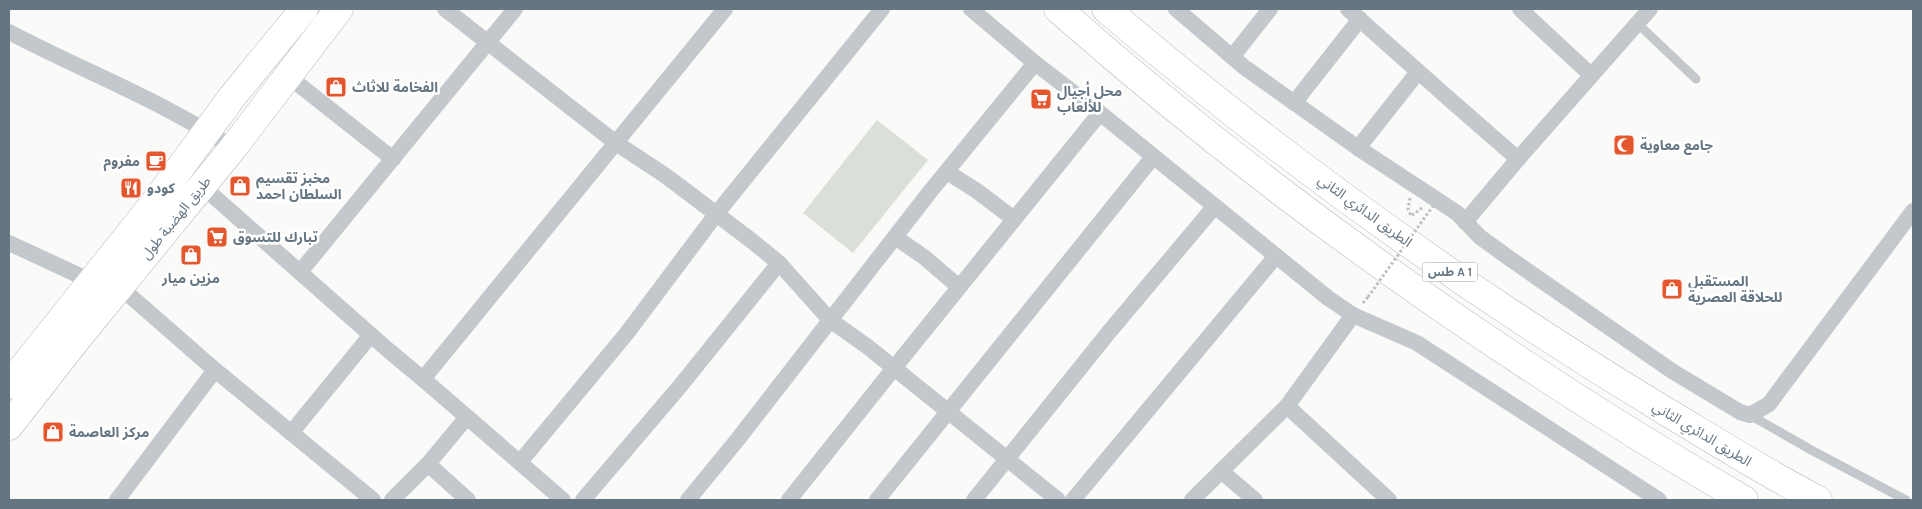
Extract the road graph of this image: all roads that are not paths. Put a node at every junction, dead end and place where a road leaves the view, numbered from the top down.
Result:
1 (304, 9) edge
2 (339, 9) edge
3 (445, 9) edge
4 (515, 9) edge
5 (726, 9) edge
6 (882, 9) edge
7 (970, 9) edge
8 (1058, 9) edge
9 (1106, 9) edge
10 (1270, 9) edge
11 (1520, 9) edge
12 (1650, 9) edge
13 (1178, 10) edge
14 (1354, 14) edge
15 (1637, 23) junction
16 (9, 32) edge
17 (487, 43) junction
18 (1232, 56) junction
19 (1035, 63) junction
20 (1418, 72) junction
21 (1591, 75) junction
22 (288, 76) junction
23 (1696, 79) dead end
24 (1294, 103) junction
25 (1100, 113) junction
26 (208, 131) junction
27 (616, 143) junction
28 (233, 148) junction
29 (1358, 148) junction
30 (1153, 157) junction
31 (393, 159) junction
32 (1518, 159) junction
33 (946, 172) junction
34 (202, 186) junction
35 (1215, 206) junction
36 (1913, 211) edge
37 (717, 213) junction
38 (1014, 219) junction
39 (1465, 222) junction
40 (895, 237) junction
41 (9, 243) edge
42 (1276, 256) junction
43 (779, 263) junction
44 (300, 272) junction
45 (91, 281) junction
46 (120, 287) junction
47 (959, 287) junction
48 (1353, 315) junction
49 (830, 320) junction
50 (371, 335) junction
51 (894, 368) junction
52 (215, 370) junction
53 (423, 379) junction
54 (9, 385) edge
55 (1287, 406) junction
56 (948, 412) junction
57 (1750, 415) junction
58 (467, 417) junction
59 (9, 426) edge
60 (291, 432) junction
61 (1007, 460) junction
62 (520, 462) junction
63 (428, 464) junction
64 (1221, 471) junction
65 (117, 500) edge
66 (373, 500) edge
67 (392, 500) edge
68 (468, 500) edge
69 (564, 500) edge
70 (583, 500) edge
71 (688, 500) edge
72 (790, 500) edge
73 (877, 500) edge
74 (974, 500) edge
75 (1058, 500) edge
76 (1073, 500) edge
77 (1192, 500) edge
78 (1255, 500) edge
79 (1389, 500) edge
80 (1660, 500) edge
81 (1744, 500) edge
82 (1818, 500) edge
83 (1906, 500) edge

1 - 26 highway, طريق الهضبة طول
2 - 22 highway, طريق الهضبة طول
3 - 17 street
4 - 17 street
5 - 27 street
6 - 37 street
7 - 19 street
8 - 81 highway, طس A 1
9 - 82 highway, الطريق الدائري الثاني / طس A 1
10 - 18 street
11 - 21 street
12 - 15 street
13 - 18 street
14 - 20 street
14 - 24 street
15 - 21 street
15 - 23 lane
16 - 26 street
17 - 27 street
17 - 31 street
18 - 24 street
19 - 25 street
19 - 33 street
20 - 29 street
20 - 32 street
21 - 32 street
22 - 28 highway, طريق الهضبة طول
22 - 31 street
24 - 29 street
25 - 30 street
25 - 38 street
26 - 28 street
26 - 45 highway, طريق الهضبة طول
27 - 37 street
27 - 53 street
28 - 34 highway, طريق الهضبة طول
29 - 39 street
30 - 35 street
30 - 56 street
31 - 44 street
32 - 39 street
33 - 38 street
33 - 40 street
34 - 44 street
34 - 46 highway, طريق الهضبة طول
35 - 42 street
35 - 61 street
36 - 57 street
37 - 43 street
37 - 62 street
38 - 47 street
39 - 57 street
40 - 47 street
40 - 49 street
41 - 45 street
42 - 48 street
42 - 76 street
43 - 49 street
43 - 70 street
44 - 50 street
45 - 54 highway, طريق الهضبة طول
46 - 52 street
46 - 59 highway, طريق الهضبة طول
47 - 51 street
48 - 55 street
48 - 80 street
49 - 51 street
49 - 71 street
50 - 53 street
50 - 60 street
51 - 56 street
51 - 72 street
52 - 60 street
52 - 65 street
53 - 58 street
55 - 64 street
55 - 79 street
56 - 61 street
56 - 73 street
57 - 83 lane
58 - 62 street
58 - 63 street
60 - 66 street
61 - 74 street
61 - 75 street
62 - 69 street
63 - 67 street
63 - 68 street
64 - 77 street
64 - 78 street

